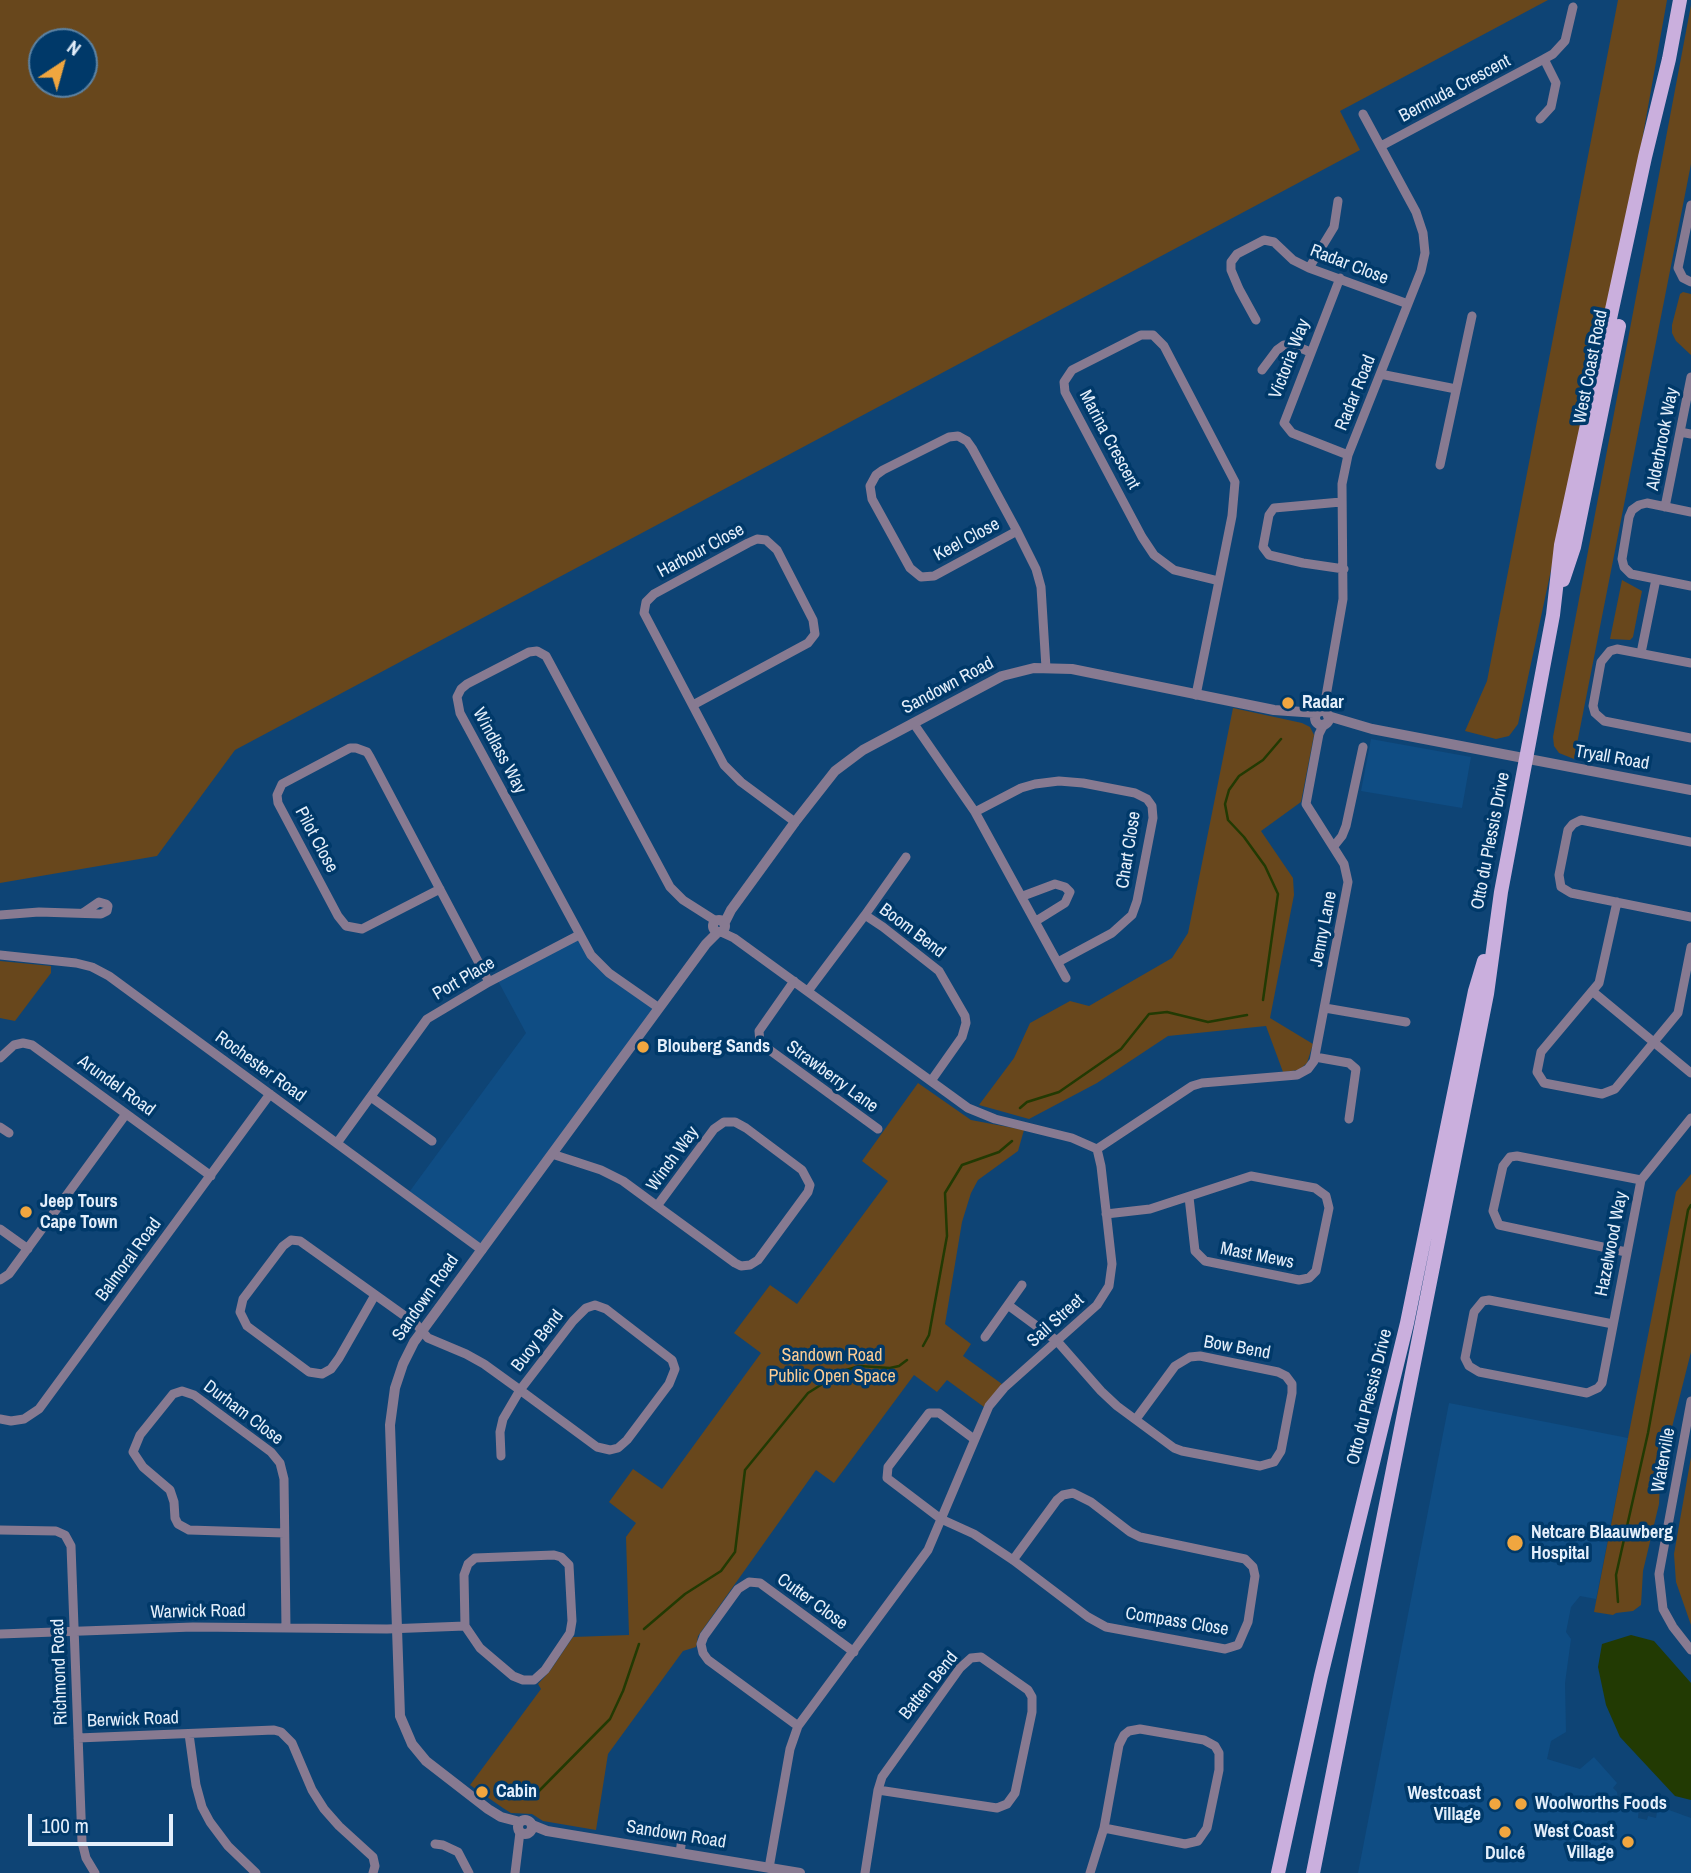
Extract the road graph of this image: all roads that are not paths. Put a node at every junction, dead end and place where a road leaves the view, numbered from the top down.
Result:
1 (1680, 0) edge
2 (1573, 7) dead end
3 (1544, 60) junction
4 (1363, 114) dead end
5 (1541, 119) dead end
6 (1381, 146) junction
7 (1338, 201) dead end
8 (1691, 205) edge
9 (1309, 268) junction
10 (1340, 278) junction
11 (1691, 282) edge
12 (1408, 304) junction
13 (1472, 316) dead end
14 (1256, 320) dead end
15 (1310, 352) junction
16 (1262, 370) dead end
17 (1380, 374) junction
18 (1691, 377) edge
19 (1456, 389) junction
20 (1680, 432) junction
21 (1691, 434) edge
22 (1348, 455) junction
23 (1440, 465) dead end
24 (1341, 502) junction
25 (1665, 507) junction
26 (1691, 512) edge
27 (1017, 531) junction
28 (1344, 569) junction
29 (1656, 579) junction
30 (1219, 581) junction
31 (1691, 586) edge
32 (1641, 653) junction
33 (1691, 663) edge
34 (1046, 668) junction
35 (1196, 695) junction
36 (693, 705) junction
37 (1322, 718) junction
38 (914, 724) junction
39 (1691, 738) edge
40 (1363, 747) dead end
41 (1526, 760) junction
42 (1691, 790) edge
43 (975, 812) junction
44 (794, 822) junction
45 (1691, 842) edge
46 (1334, 846) junction
47 (906, 857) dead end
48 (440, 889) junction
49 (1023, 895) junction
50 (1617, 902) junction
51 (83, 913) dead end
52 (0, 915) edge
53 (864, 915) junction
54 (1691, 917) edge
55 (1037, 922) junction
56 (719, 926) junction
57 (1494, 929) junction
58 (579, 935) junction
59 (1691, 947) edge
60 (0, 955) edge
61 (1058, 962) junction
62 (1066, 978) dead end
63 (793, 981) junction
64 (489, 982) junction
65 (808, 991) junction
66 (1592, 991) junction
67 (659, 1008) junction
68 (1325, 1008) junction
69 (1406, 1022) dead end
70 (1654, 1043) junction
71 (1315, 1057) junction
72 (0, 1058) edge
73 (1691, 1073) edge
74 (931, 1081) junction
75 (270, 1094) junction
76 (371, 1097) junction
77 (126, 1114) junction
78 (1691, 1118) edge
79 (1349, 1119) dead end
80 (0, 1127) edge
81 (878, 1129) dead end
82 (9, 1133) dead end
83 (432, 1141) dead end
84 (337, 1143) junction
85 (1097, 1149) junction
86 (552, 1154) junction
87 (211, 1176) junction
88 (1641, 1180) junction
89 (1189, 1197) junction
90 (657, 1206) junction
91 (1106, 1214) junction
92 (0, 1229) edge
93 (28, 1250) junction
94 (482, 1250) junction
95 (1626, 1252) junction
96 (0, 1280) edge
97 (1022, 1285) dead end
98 (375, 1295) junction
99 (1008, 1305) junction
100 (1613, 1324) junction
101 (422, 1331) junction
102 (985, 1337) dead end
103 (1056, 1341) junction
104 (520, 1390) junction
105 (1691, 1401) edge
106 (0, 1419) edge
107 (1136, 1419) junction
108 (974, 1439) junction
109 (501, 1456) dead end
110 (941, 1519) junction
111 (0, 1530) edge
112 (284, 1533) junction
113 (1013, 1560) junction
114 (465, 1626) junction
115 (286, 1628) junction
116 (396, 1629) junction
117 (74, 1631) junction
118 (0, 1634) edge
119 (1691, 1650) edge
120 (853, 1652) junction
121 (798, 1726) junction
122 (189, 1734) junction
123 (78, 1738) junction
124 (878, 1790) junction
125 (1104, 1828) junction
126 (522, 1829) junction
127 (682, 1838) dead end
128 (435, 1844) dead end
129 (680, 1853) junction
130 (769, 1868) junction
131 (95, 1873) edge
132 (256, 1873) edge
133 (373, 1873) edge
134 (469, 1873) edge
135 (515, 1873) edge
136 (800, 1873) edge
137 (865, 1873) edge
138 (1090, 1873) edge
139 (1278, 1873) edge
140 (1313, 1873) edge

1 - 41 main road, West Coast Road
2 - 3 street, Bermuda Crescent
3 - 5 street
3 - 6 street, Bermuda Crescent
4 - 6 street, Radar Road
6 - 12 street, Radar Road
7 - 9 street
8 - 11 street
9 - 10 street, Radar Close
9 - 14 street, Radar Close
10 - 12 street, Radar Close
10 - 15 street, Victoria Way
12 - 17 street, Radar Road
13 - 19 street
15 - 16 street
15 - 22 street, Victoria Way
17 - 19 street
17 - 22 street, Radar Road
18 - 20 street, Alderbrook Way
19 - 23 street
20 - 21 street
20 - 25 street, Alderbrook Way
22 - 24 street, Radar Road
24 - 28 street, Radar Road
24 - 28 street
25 - 26 street
25 - 29 street
27 - 27 street, Keel Close
27 - 34 street, Keel Close
28 - 37 street, Radar Road
29 - 31 street
29 - 32 street
30 - 30 street, Marina Crescent
30 - 35 street, Marina Crescent
32 - 33 street
32 - 39 street
34 - 35 street, Sandown Road
34 - 38 street, Sandown Road
35 - 37 street, Sandown Road
36 - 36 street, Harbour Close
36 - 44 street, Harbour Close
37 - 41 street, Sandown Road
37 - 46 street, Jenny Lane
38 - 43 street
38 - 44 street, Sandown Road
40 - 46 street
41 - 42 street, Tryall Road
41 - 57 main road, Otto du Plessis Drive
43 - 49 street
43 - 61 street, Chart Close
44 - 56 street, Sandown Road
45 - 50 street
46 - 68 street, Jenny Lane
47 - 53 street, Boom Bend
48 - 48 street, Pilot Close
48 - 64 street, Pilot Close
49 - 55 street
49 - 55 street
50 - 54 street
50 - 66 street
51 - 52 street
53 - 65 street, Boom Bend
53 - 74 street, Boom Bend
55 - 61 street
56 - 58 street, Windlass Way
56 - 63 street
56 - 67 street, Sandown Road
57 - 139 main road, Otto du Plessis Drive
57 - 140 main road, Otto du Plessis Drive
58 - 64 street, Port Place
58 - 67 street, Windlass Way
59 - 70 street
60 - 75 street, Rochester Road
61 - 62 street
63 - 65 street
63 - 81 street, Strawberry Lane
64 - 76 street, Port Place
65 - 74 street
66 - 70 street
66 - 70 street
67 - 86 street, Sandown Road
68 - 69 street
68 - 71 street, Jenny Lane
70 - 73 street
71 - 79 street
71 - 85 street
72 - 77 street, Arundel Road
74 - 85 street
75 - 84 street, Rochester Road
75 - 87 street, Balmoral Road
76 - 83 street
76 - 84 street, Port Place
77 - 87 street, Arundel Road
77 - 93 street
78 - 88 street, Hazelwood Way
80 - 82 street
84 - 94 street, Rochester Road
85 - 91 street, Sail Street
86 - 90 street, Winch Way
86 - 94 street, Sandown Road
87 - 106 street, Balmoral Road
88 - 95 street, Hazelwood Way
88 - 95 street
89 - 89 street, Mast Mews
89 - 91 street, Mast Mews
90 - 90 street, Winch Way
91 - 103 street, Sail Street
92 - 93 street
93 - 96 street
94 - 101 street, Sandown Road
95 - 100 street, Hazelwood Way
97 - 99 street
98 - 98 street
98 - 101 street, Buoy Bend
99 - 102 street
99 - 103 street, Bow Bend
100 - 100 street, Hazelwood Way
101 - 104 street, Buoy Bend
101 - 116 street, Sandown Road
103 - 107 street, Bow Bend
103 - 108 street, Sail Street
104 - 104 street, Buoy Bend
104 - 109 street, Buoy Bend
105 - 119 street, Waterville
107 - 107 street, Bow Bend
108 - 110 street, Sail Street
108 - 110 street, Compass Close
110 - 113 street, Compass Close
110 - 120 street, Sail Street
111 - 117 street, Richmond Road
112 - 112 street, Durham Close
112 - 115 street, Durham Close
113 - 113 street, Compass Close
114 - 114 street
114 - 116 street, Warwick Road
115 - 116 street, Warwick Road
115 - 117 street, Warwick Road
116 - 126 street, Sandown Road
117 - 118 street, Warwick Road
117 - 123 street, Richmond Road
120 - 121 street, Sail Street
120 - 121 street, Cutter Close
121 - 130 street, Sail Street
122 - 123 street, Berwick Road
122 - 132 street, Berwick Road
122 - 133 street, Berwick Road
123 - 131 street, Richmond Road
124 - 124 street, Batten Bend
124 - 137 street, Batten Bend
125 - 125 street
125 - 138 street
126 - 129 street, Sandown Road
126 - 135 street
127 - 129 street
128 - 134 street
129 - 130 street, Sandown Road
130 - 136 street, Sandown Road

